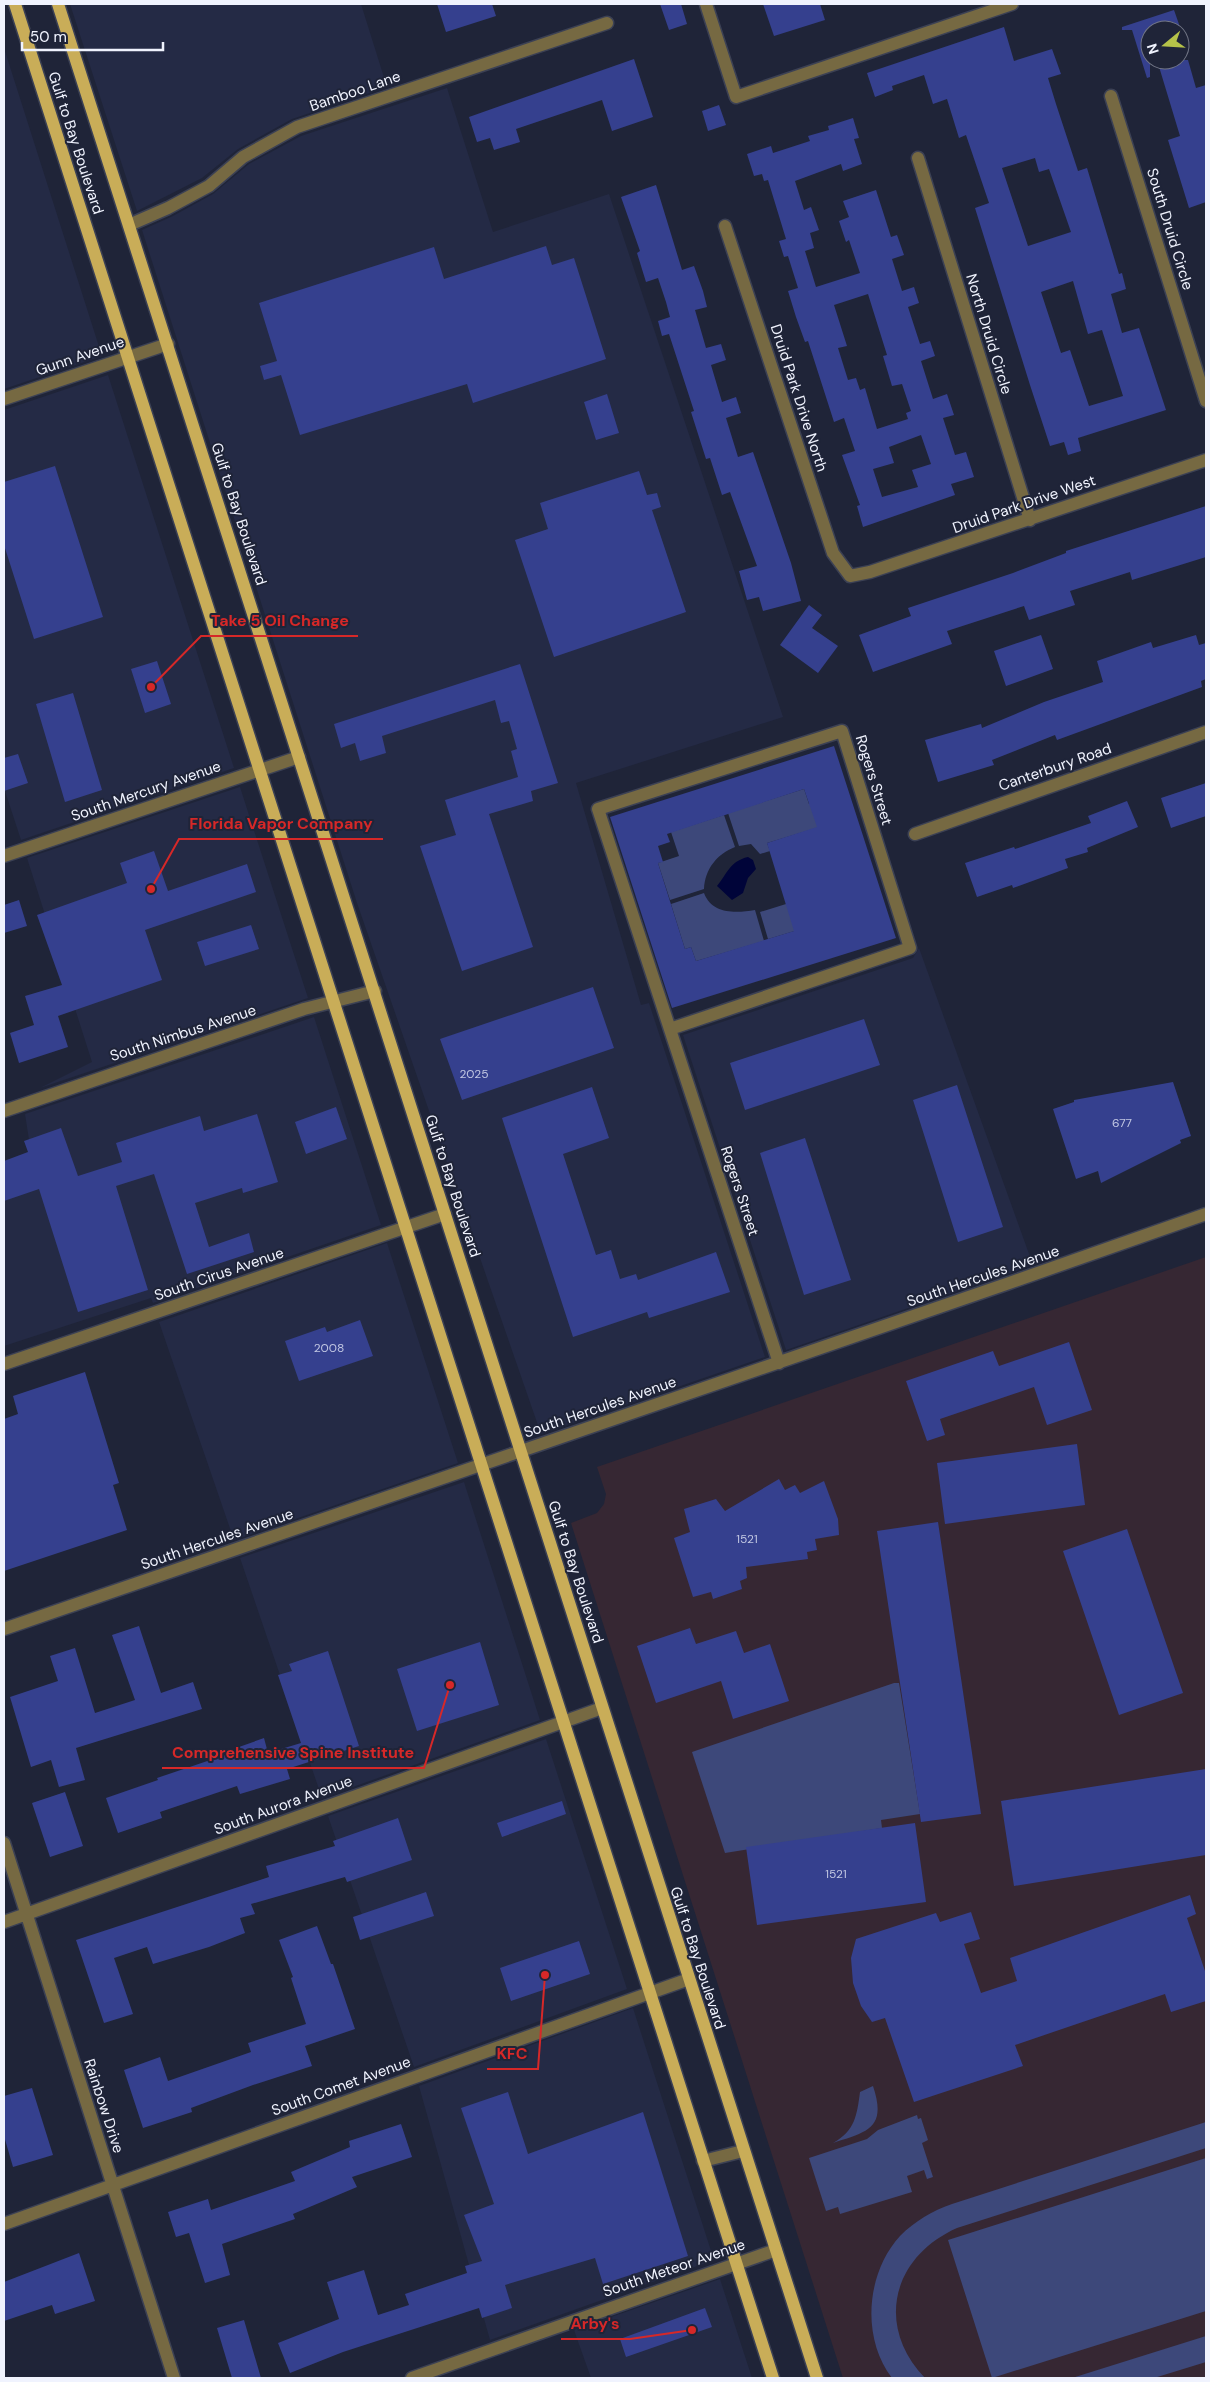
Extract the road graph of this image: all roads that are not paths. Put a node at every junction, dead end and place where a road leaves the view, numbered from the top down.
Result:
1 (15, 4) edge
2 (58, 4) edge
3 (706, 4) edge
4 (1012, 4) edge
5 (607, 23) dead end
6 (1111, 96) dead end
7 (918, 158) dead end
8 (129, 225) junction
9 (726, 226) dead end
10 (168, 344) junction
11 (128, 357) junction
12 (4, 399) edge
13 (1206, 401) edge
14 (1206, 460) edge
15 (1030, 520) junction
16 (850, 576) joint
17 (1206, 732) edge
18 (299, 757) junction
19 (259, 770) junction
20 (915, 834) dead end
21 (4, 856) edge
22 (375, 991) junction
23 (334, 1002) junction
24 (670, 1029) junction
25 (4, 1111) edge
26 (445, 1214) junction
27 (1206, 1214) edge
28 (406, 1227) junction
29 (779, 1363) junction
30 (4, 1364) edge
31 (520, 1452) junction
32 (482, 1465) junction
33 (4, 1629) edge
34 (602, 1708) junction
35 (564, 1722) junction
36 (4, 1843) edge
37 (26, 1914) junction
38 (4, 1922) edge
39 (689, 1979) junction
40 (650, 1992) junction
41 (743, 2151) junction
42 (703, 2161) junction
43 (112, 2184) junction
44 (4, 2224) edge
45 (776, 2250) junction
46 (737, 2263) junction
47 (174, 2378) edge
48 (412, 2378) edge
49 (773, 2378) edge
50 (817, 2378) edge

1 - 11 main road, Gulf to Bay Boulevard
2 - 8 main road, Gulf to Bay Boulevard
3 - 4 street
5 - 8 street, Bamboo Lane
6 - 13 street, South Druid Circle
7 - 15 street, North Druid Circle
8 - 10 main road, Gulf to Bay Boulevard
9 - 16 street, Druid Park Drive North
10 - 11 street, Gunn Avenue
10 - 18 main road, Gulf to Bay Boulevard
11 - 12 street, Gunn Avenue
11 - 19 main road, Gulf to Bay Boulevard
14 - 15 street, Druid Park Drive West
15 - 16 street, Druid Park Drive West
17 - 20 street, Canterbury Road
18 - 19 street, South Mercury Avenue
18 - 22 main road, Gulf to Bay Boulevard
19 - 21 street, South Mercury Avenue
19 - 23 main road, Gulf to Bay Boulevard
22 - 23 street, South Nimbus Avenue
22 - 26 main road, Gulf to Bay Boulevard
23 - 25 street, South Nimbus Avenue
23 - 28 main road, Gulf to Bay Boulevard
24 - 24 street, Rogers Street
24 - 29 street, Rogers Street
26 - 28 street, South Cirus Avenue
26 - 31 main road, Gulf to Bay Boulevard
27 - 29 street, South Hercules Avenue
28 - 30 street, South Cirus Avenue
28 - 32 main road, Gulf to Bay Boulevard
29 - 31 street, South Hercules Avenue
31 - 32 street, South Hercules Avenue
31 - 34 main road, Gulf to Bay Boulevard
32 - 33 street, South Hercules Avenue
32 - 35 main road, Gulf to Bay Boulevard
34 - 35 street, South Aurora Avenue
34 - 39 main road, Gulf to Bay Boulevard
35 - 37 street, South Aurora Avenue
35 - 40 main road, Gulf to Bay Boulevard
36 - 37 street, Rainbow Drive
37 - 38 street, South Aurora Avenue
37 - 43 street, Rainbow Drive
39 - 40 street, South Comet Avenue
39 - 41 main road, Gulf to Bay Boulevard
40 - 42 main road, Gulf to Bay Boulevard
40 - 43 street, South Comet Avenue
41 - 42 street
41 - 45 main road, Gulf to Bay Boulevard
42 - 46 main road, Gulf to Bay Boulevard
43 - 44 street, South Comet Avenue
43 - 47 street, Rainbow Drive
45 - 46 street, South Meteor Avenue
45 - 50 main road, Gulf to Bay Boulevard
46 - 48 street, South Meteor Avenue
46 - 49 main road, Gulf to Bay Boulevard

